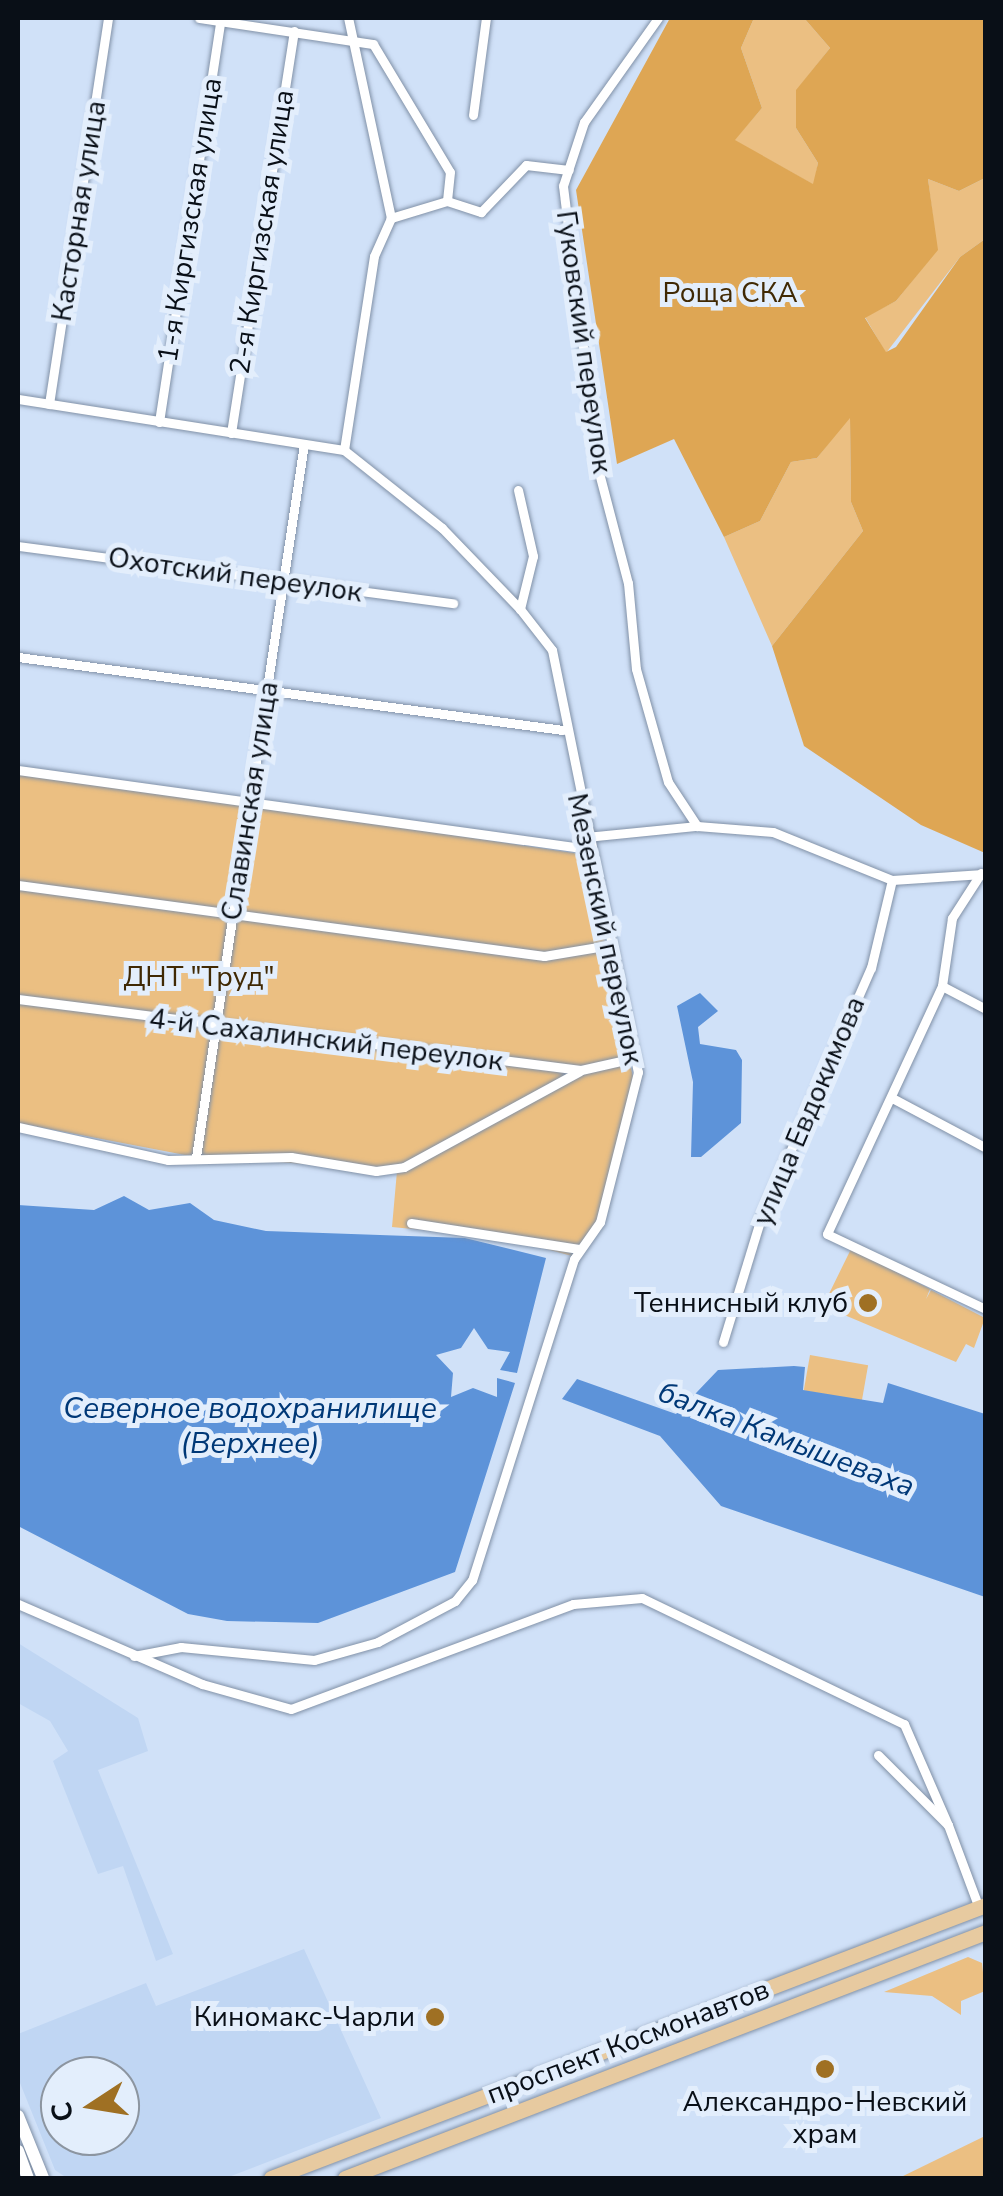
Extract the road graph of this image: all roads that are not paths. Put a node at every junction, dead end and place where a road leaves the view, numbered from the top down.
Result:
1 (108, 18) edge
2 (199, 18) edge
3 (282, 18) edge
4 (348, 18) edge
5 (486, 18) edge
6 (658, 18) edge
7 (221, 19) edge
8 (281, 30) junction
9 (294, 31) junction
10 (348, 36) junction
11 (473, 115) dead end
12 (568, 170) junction
13 (447, 200) junction
14 (390, 218) junction
15 (18, 399) edge
16 (49, 404) junction
17 (159, 422) junction
18 (231, 433) junction
19 (304, 444) junction
20 (344, 450) junction
21 (518, 490) dead end
22 (18, 546) edge
23 (283, 583) junction
24 (453, 603) dead end
25 (520, 609) junction
26 (18, 657) edge
27 (268, 692) junction
28 (563, 730) junction
29 (18, 770) edge
30 (252, 808) junction
31 (698, 826) junction
32 (586, 837) junction
33 (589, 850) junction
34 (983, 874) edge
35 (892, 880) junction
36 (18, 885) edge
37 (232, 917) junction
38 (610, 945) junction
39 (942, 986) junction
40 (18, 1000) edge
41 (986, 1009) edge
42 (213, 1029) junction
43 (634, 1058) junction
44 (581, 1070) junction
45 (894, 1099) junction
46 (18, 1127) edge
47 (986, 1148) edge
48 (196, 1158) junction
49 (411, 1222) dead end
50 (579, 1248) junction
51 (986, 1309) edge
52 (723, 1342) dead end
53 (18, 1604) edge
54 (134, 1656) junction
55 (878, 1755) dead end
56 (948, 1825) junction
57 (982, 1907) edge
58 (986, 1930) edge
59 (18, 2116) edge
60 (18, 2150) edge
61 (28, 2178) edge
62 (43, 2178) edge
63 (271, 2178) edge
64 (345, 2178) edge

1 - 16 street, Касторная улица
2 - 7 street
3 - 8 street
4 - 10 street
5 - 11 street
6 - 12 street
7 - 8 street
7 - 17 street, 1-я Киргизская улица
8 - 9 street
9 - 10 street
9 - 18 street, 2-я Киргизская улица
10 - 13 street
10 - 14 street
12 - 13 street, Гуковский переулок
12 - 31 street, Гуковский переулок
13 - 14 street, Гуковский переулок
14 - 20 street
15 - 16 street, Мезенский переулок
16 - 17 street, Мезенский переулок
17 - 18 street, Мезенский переулок
18 - 19 street, Мезенский переулок
19 - 20 street, Мезенский переулок
19 - 23 street, Славинская улица
20 - 25 street, Мезенский переулок
21 - 25 street
22 - 23 street, Охотский переулок
23 - 24 street, Охотский переулок
23 - 27 street, Славинская улица
25 - 28 street, Мезенский переулок
26 - 27 street
27 - 28 street
27 - 30 street, Славинская улица
28 - 32 street, Мезенский переулок
29 - 30 street
30 - 33 street
30 - 37 street, Славинская улица
31 - 32 street
31 - 35 street
32 - 33 street, Мезенский переулок
33 - 38 street, Мезенский переулок
34 - 35 street
34 - 39 street
35 - 52 street, улица Евдокимова
36 - 37 street
37 - 38 street
37 - 42 street, Славинская улица
38 - 43 street, Мезенский переулок
39 - 41 street
39 - 45 street
40 - 42 street, 4-й Сахалинский переулок
42 - 44 street, 4-й Сахалинский переулок
42 - 48 street, Славинская улица
43 - 44 street, 4-й Сахалинский переулок
43 - 50 street, Мезенский переулок
44 - 48 street
45 - 47 street
45 - 51 street
46 - 48 street
49 - 50 street
50 - 54 street, Мезенский переулок
53 - 54 street
54 - 56 street
55 - 56 street
56 - 57 street
57 - 58 main road
57 - 63 main road, проспект Космонавтов
58 - 64 main road, проспект Космонавтов
59 - 62 main road
60 - 61 main road

